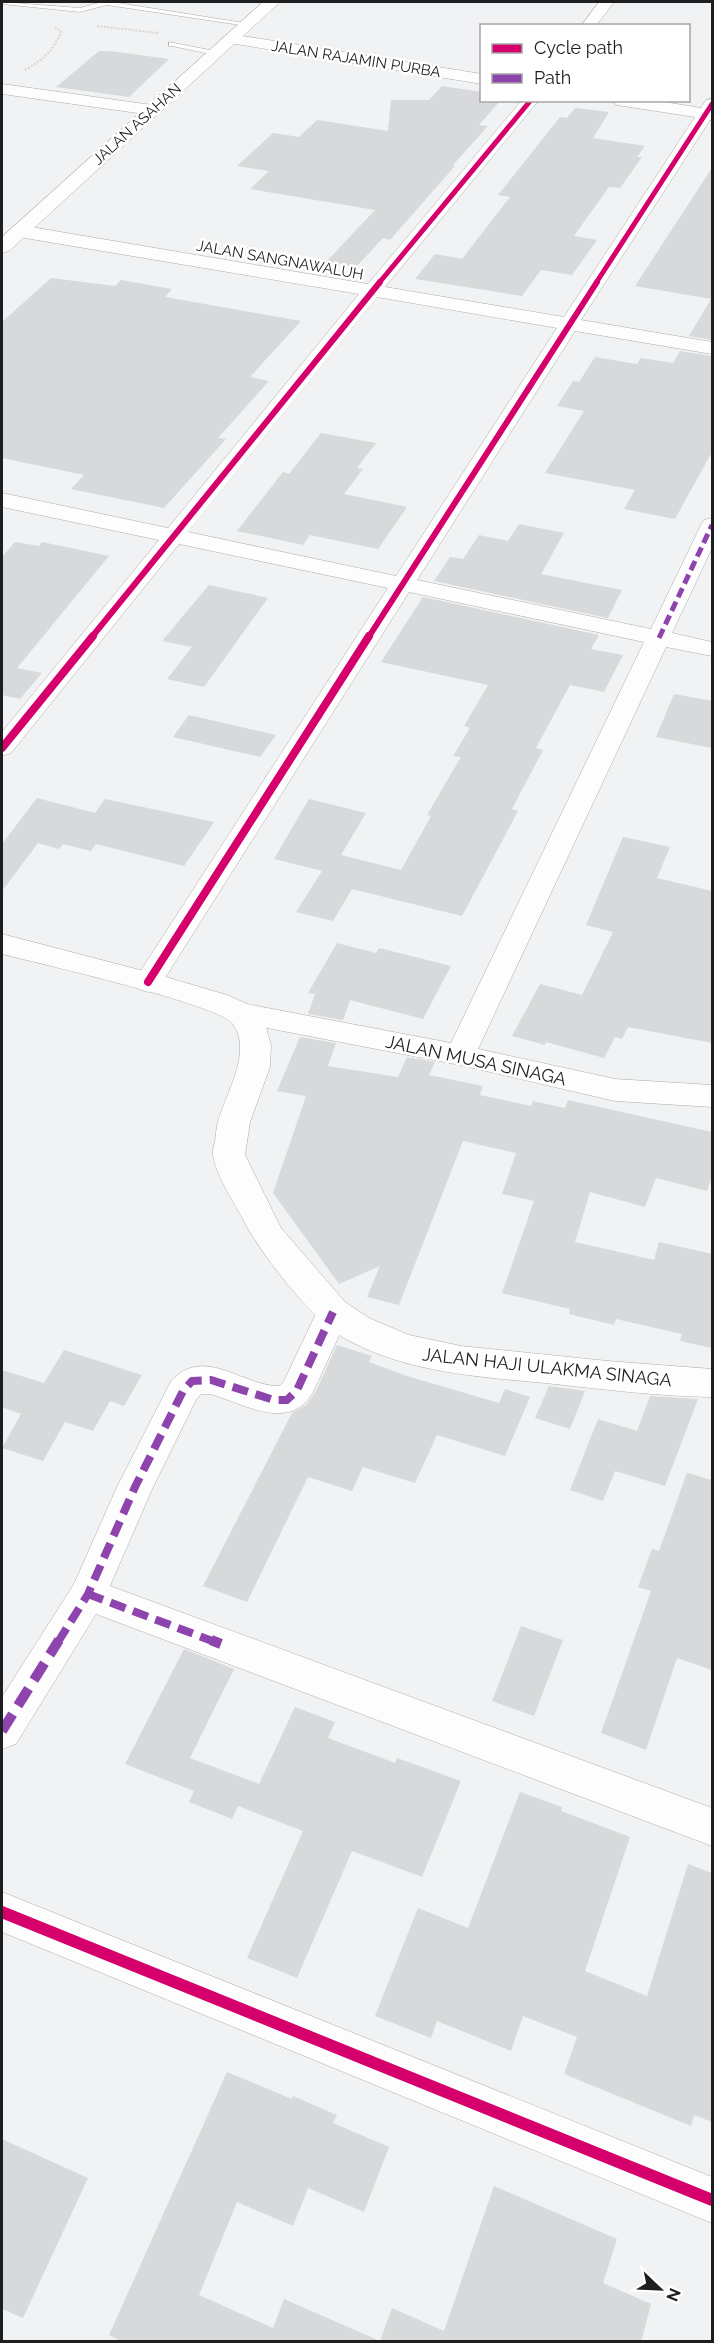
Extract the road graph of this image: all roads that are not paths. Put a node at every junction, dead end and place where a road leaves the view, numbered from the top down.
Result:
1 (2, 2) edge
2 (272, 2) edge
3 (606, 2) edge
4 (102, 3) edge
5 (247, 24) junction
6 (590, 24) edge
7 (230, 39) junction
8 (172, 44) road end
9 (215, 53) junction
10 (480, 79) edge
11 (4, 92) edge
12 (529, 102) edge
13 (633, 102) edge
14 (152, 110) junction
15 (710, 111) edge
16 (19, 231) junction
17 (2, 247) edge
18 (372, 291) junction
19 (569, 324) junction
20 (712, 348) edge
21 (2, 500) edge
22 (712, 525) edge
23 (173, 536) junction
24 (403, 584) junction
25 (659, 638) junction
26 (712, 649) edge
27 (2, 748) edge
28 (2, 944) edge
29 (148, 982) junction
30 (241, 1013) junction
31 (460, 1055) junction
32 (712, 1096) edge
33 (333, 1311) junction
34 (712, 1383) edge
35 (88, 1594) junction
36 (2, 1731) edge
37 (712, 1827) edge
38 (2, 1912) edge
39 (712, 2200) edge

1 - 4 lane
2 - 5 main road, JALAN ASAHAN
3 - 6 street
4 - 5 lane
5 - 7 main road, JALAN ASAHAN
7 - 9 main road, JALAN ASAHAN
7 - 10 street, JALAN RAJAMIN PURBA
8 - 9 lane
9 - 14 main road, JALAN ASAHAN
11 - 14 street
12 - 18 street
13 - 15 street
14 - 16 main road, JALAN ASAHAN
15 - 19 street
16 - 17 main road, JALAN ASAHAN
16 - 18 street, JALAN SANGNAWALUH
18 - 19 street, JALAN SANGNAWALUH
18 - 23 street
19 - 20 street, JALAN SANGNAWALUH
19 - 24 street
21 - 23 street
22 - 25 street
23 - 24 street
23 - 27 street
24 - 25 street
24 - 29 street
25 - 26 street
25 - 31 street
28 - 29 main road
29 - 30 main road
30 - 31 street, JALAN MUSA SINAGA
30 - 33 main road, JALAN HAJI ULAKMA SINAGA
31 - 32 street, JALAN MUSA SINAGA
33 - 34 main road, JALAN HAJI ULAKMA SINAGA
33 - 35 street
35 - 36 street
35 - 37 street
38 - 39 street

